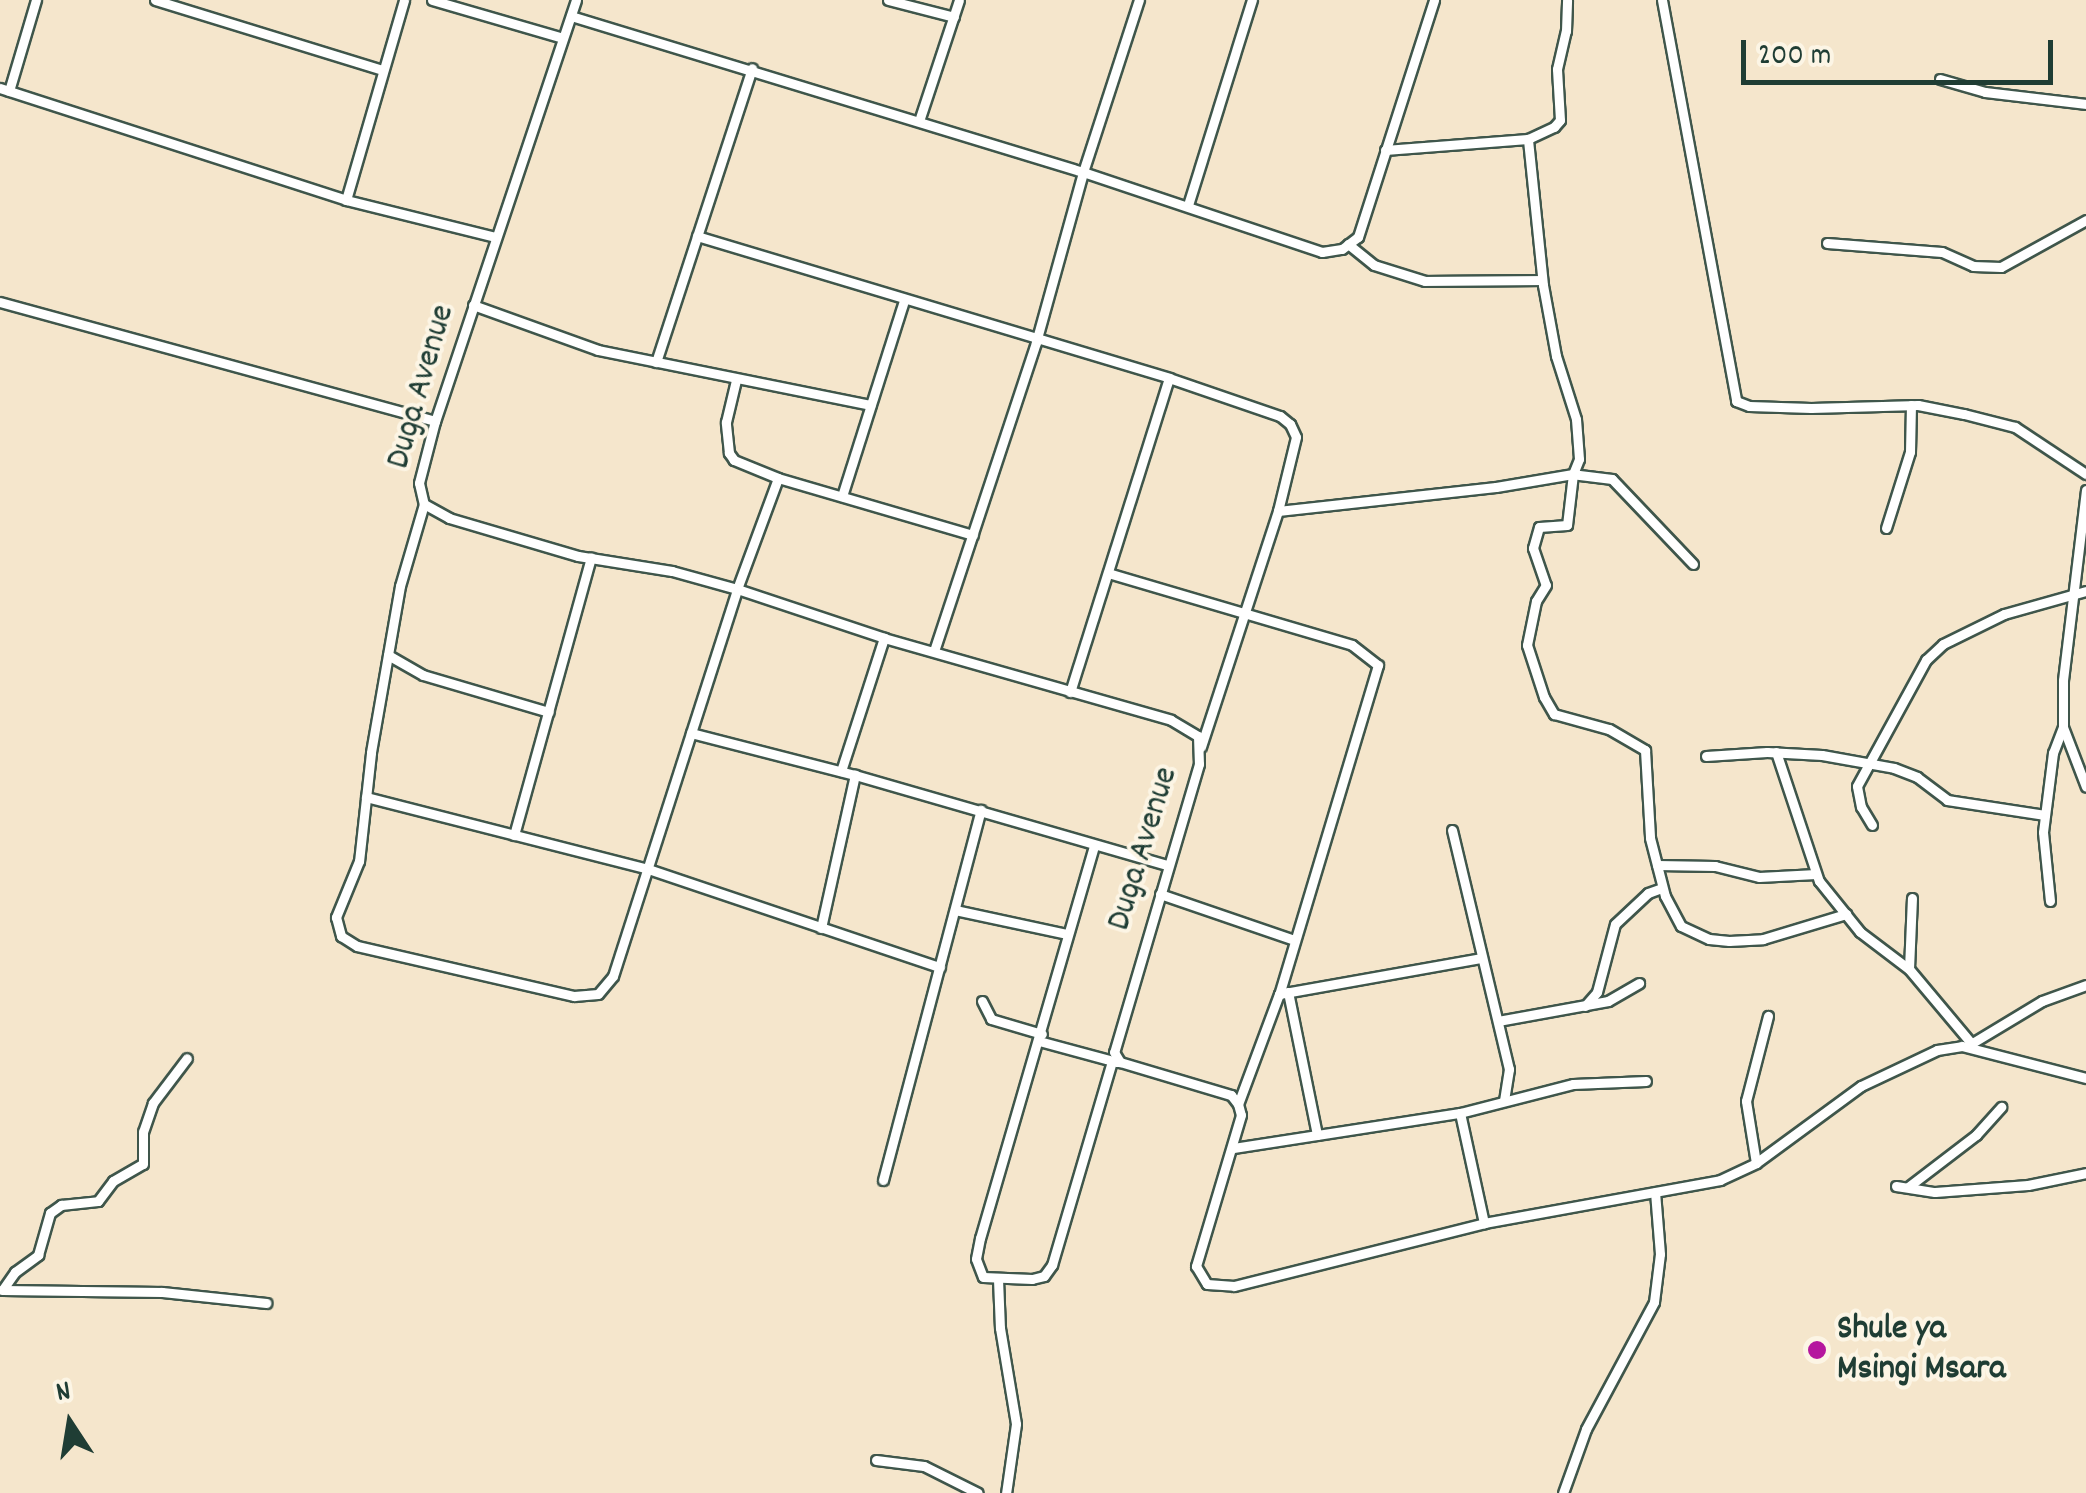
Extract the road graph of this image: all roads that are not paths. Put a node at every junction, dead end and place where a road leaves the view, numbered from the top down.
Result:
1 (36, 0) edge
2 (155, 0) edge
3 (404, 0) edge
4 (432, 0) edge
5 (576, 0) edge
6 (888, 0) edge
7 (959, 0) edge
8 (1139, 0) edge
9 (1252, 0) edge
10 (1434, 0) edge
11 (1567, 0) edge
12 (1662, 0) edge
13 (184, 4) edge
14 (571, 16) junction
15 (954, 17) junction
16 (563, 38) junction
17 (752, 68) junction
18 (382, 70) junction
19 (1940, 79) dead end
20 (4, 90) edge
21 (2086, 104) edge
22 (919, 122) junction
23 (1528, 138) junction
24 (1385, 150) junction
25 (1084, 172) junction
26 (346, 200) junction
27 (1188, 206) junction
28 (2086, 220) edge
29 (496, 236) junction
30 (697, 236) junction
31 (1827, 243) dead end
32 (1348, 244) junction
33 (1542, 280) junction
34 (904, 301) junction
35 (0, 302) edge
36 (473, 306) junction
37 (1036, 342) junction
38 (656, 362) junction
39 (1169, 378) junction
40 (736, 380) junction
41 (870, 405) junction
42 (1911, 405) junction
43 (435, 421) junction
44 (1572, 474) junction
45 (2086, 474) edge
46 (778, 478) junction
47 (2086, 490) edge
48 (842, 496) junction
49 (424, 504) junction
50 (1278, 511) junction
51 (1886, 528) dead end
52 (973, 536) junction
53 (591, 558) junction
54 (1692, 564) dead end
55 (1108, 573) junction
56 (737, 589) junction
57 (2081, 592) edge
58 (1247, 614) junction
59 (884, 638) junction
60 (934, 651) junction
61 (388, 655) junction
62 (1070, 692) junction
63 (549, 712) junction
64 (2064, 728) junction
65 (692, 734) junction
66 (1200, 748) junction
67 (1776, 752) junction
68 (1706, 756) dead end
69 (1868, 764) junction
70 (842, 771) junction
71 (855, 775) junction
72 (2086, 787) edge
73 (366, 797) junction
74 (982, 810) junction
75 (2045, 816) junction
76 (1872, 825) dead end
77 (1452, 830) dead end
78 (514, 835) junction
79 (1094, 846) junction
80 (1167, 865) junction
81 (1656, 865) junction
82 (648, 869) junction
83 (1816, 874) junction
84 (1662, 888) junction
85 (1160, 894) junction
86 (1912, 898) dead end
87 (2050, 901) dead end
88 (955, 910) junction
89 (1846, 914) junction
90 (821, 928) junction
91 (1067, 934) junction
92 (1294, 940) junction
93 (1482, 958) junction
94 (940, 967) junction
95 (1909, 969) junction
96 (1639, 983) dead end
97 (2086, 985) edge
98 (1284, 993) junction
99 (982, 1001) dead end
100 (1585, 1006) junction
101 (1768, 1016) dead end
102 (1498, 1021) junction
103 (1040, 1037) junction
104 (1967, 1045) junction
105 (187, 1058) dead end
106 (1116, 1062) junction
107 (2086, 1078) edge
108 (1646, 1081) dead end
109 (1504, 1100) junction
110 (1238, 1104) junction
111 (2001, 1107) dead end
112 (1460, 1113) junction
113 (1317, 1135) junction
114 (1232, 1148) junction
115 (1756, 1163) junction
116 (2086, 1173) edge
117 (883, 1180) dead end
118 (1896, 1186) dead end
119 (1908, 1188) junction
120 (1655, 1192) junction
121 (1484, 1224) junction
122 (998, 1279) junction
123 (2, 1291) edge
124 (266, 1303) dead end
125 (876, 1460) dead end
126 (978, 1493) edge
127 (1006, 1493) edge
128 (1563, 1493) edge

1 - 20 street
2 - 13 street
3 - 18 street
4 - 16 street
5 - 14 street, Duga Avenue
6 - 15 street
7 - 15 street
8 - 25 street
9 - 27 street
10 - 24 street
11 - 23 street
12 - 42 street
13 - 18 street
14 - 16 street, Duga Avenue
14 - 17 street
15 - 22 street
16 - 29 street, Duga Avenue
17 - 22 street
17 - 30 street
18 - 26 street
19 - 21 street
20 - 26 street
22 - 25 street
23 - 24 street
23 - 33 street
24 - 32 street
25 - 27 street
25 - 37 street
26 - 29 street
27 - 32 street
28 - 31 street
29 - 36 street, Duga Avenue
30 - 34 street
30 - 38 street
32 - 33 street
33 - 44 street
34 - 37 street
34 - 41 street
35 - 43 street
36 - 38 street
36 - 43 street, Duga Avenue
37 - 39 street
37 - 52 street
38 - 40 street
39 - 50 street
39 - 55 street
40 - 41 street
40 - 46 street
41 - 48 street
42 - 45 street
42 - 51 street
43 - 49 street, Duga Avenue
44 - 50 street
44 - 54 street
44 - 81 street
46 - 48 street
46 - 56 street
47 - 57 street
48 - 52 street
49 - 53 street, Duga Avenue
49 - 61 street
50 - 58 street
52 - 60 street
53 - 56 street, Duga Avenue
53 - 63 street
55 - 58 street
55 - 62 street
56 - 59 street, Duga Avenue
56 - 65 street
57 - 64 street
57 - 69 street
58 - 66 street
58 - 92 street
59 - 60 street, Duga Avenue
59 - 70 street
60 - 62 street, Duga Avenue
61 - 63 street
61 - 73 street
62 - 66 street, Duga Avenue
63 - 78 street
64 - 72 street
64 - 75 street
65 - 70 street
65 - 82 street
66 - 80 street, Duga Avenue
67 - 68 street
67 - 69 street
67 - 83 street
69 - 75 street
69 - 76 street
70 - 71 street
71 - 74 street
71 - 90 street
73 - 78 street
73 - 82 street
74 - 79 street
74 - 88 street
75 - 87 street
77 - 93 street
78 - 82 street
79 - 80 street
79 - 91 street
80 - 85 street, Duga Avenue
81 - 83 street
81 - 84 street
82 - 90 street
83 - 89 street
84 - 89 street
84 - 100 street
85 - 92 street
85 - 106 street, Duga Avenue
86 - 95 street
88 - 91 street
88 - 94 street
89 - 95 street
90 - 94 street
91 - 103 street
92 - 98 street
93 - 98 street
93 - 102 street
94 - 117 street
95 - 104 street
96 - 100 street
97 - 104 street
98 - 110 street
98 - 113 street
99 - 103 street
100 - 102 street
101 - 115 street
102 - 109 street
103 - 106 street
103 - 122 street
104 - 107 street
104 - 115 street
105 - 123 street
106 - 110 street
106 - 122 street, Duga Avenue
108 - 109 street
109 - 112 street
110 - 114 street
111 - 119 street
112 - 113 street
112 - 121 street
113 - 114 street
114 - 121 street
115 - 120 street
116 - 119 street
118 - 119 street
120 - 121 street
120 - 128 street
122 - 127 street
123 - 124 street
125 - 126 street

